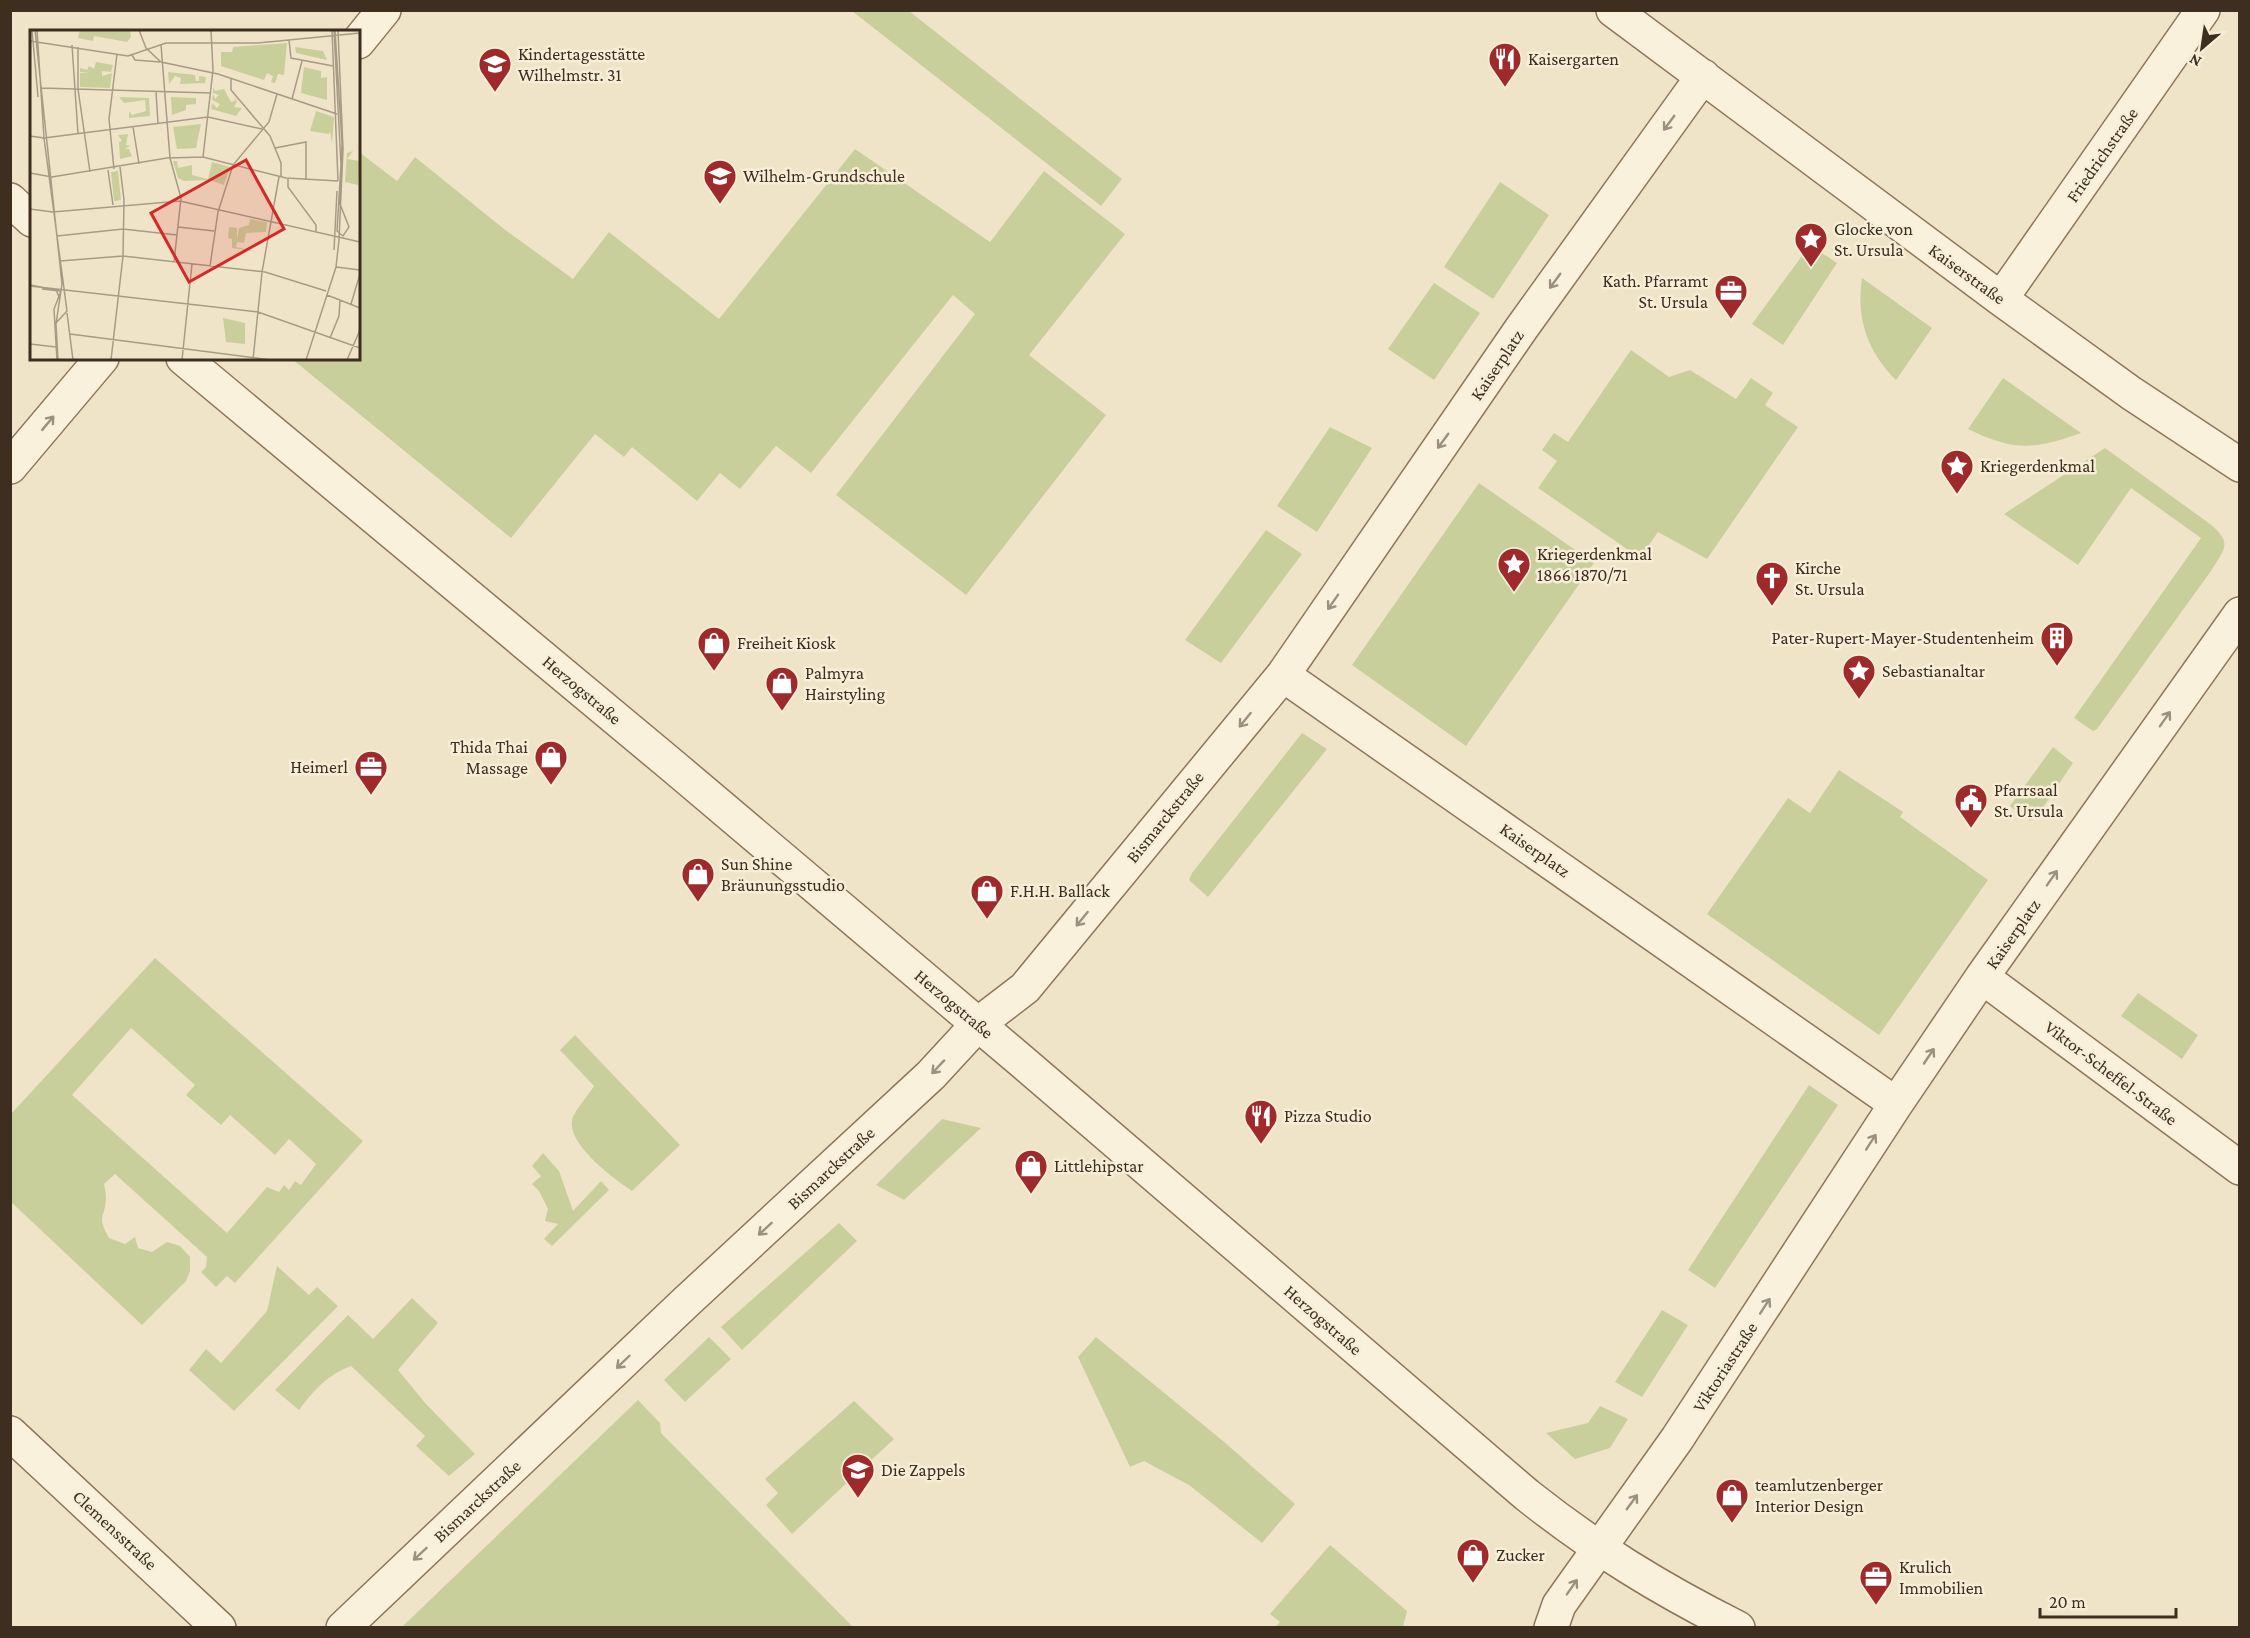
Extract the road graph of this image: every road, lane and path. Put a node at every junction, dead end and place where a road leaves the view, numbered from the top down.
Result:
1 (384, 10) edge
2 (1613, 10) edge
3 (2203, 10) edge
4 (360, 40) edge
5 (1703, 76) junction
6 (10, 200) edge
7 (30, 218) edge
8 (2001, 299) junction
9 (100, 360) edge
10 (185, 360) edge
11 (2240, 465) edge
12 (10, 467) edge
13 (2240, 614) edge
14 (1282, 675) junction
15 (1982, 977) junction
16 (978, 1024) junction
17 (1896, 1104) junction
18 (2240, 1168) edge
19 (10, 1432) edge
20 (1598, 1549) junction
21 (219, 1628) edge
22 (343, 1628) edge
23 (1551, 1628) edge
24 (1738, 1628) edge

1 - 4 street
2 - 5 street, Kaiserstraße
3 - 8 street, Friedrichstraße
5 - 8 street, Kaiserstraße
5 -> 14 street, Kaiserplatz
6 - 7 street
8 - 11 street, Kaiserstraße
12 -> 9 street
10 - 16 street, Herzogstraße
15 -> 13 street, Kaiserplatz
14 -> 16 street, Bismarckstraße
14 - 17 street, Kaiserplatz
17 -> 15 street, Kaiserplatz
15 - 18 street, Viktor-Scheffel-Straße
16 - 20 street, Herzogstraße
16 -> 22 street, Bismarckstraße
20 -> 17 street, Viktoriastraße
19 - 21 street, Clemensstraße
23 -> 20 street, Viktoriastraße
20 - 24 street, Herzogstraße

